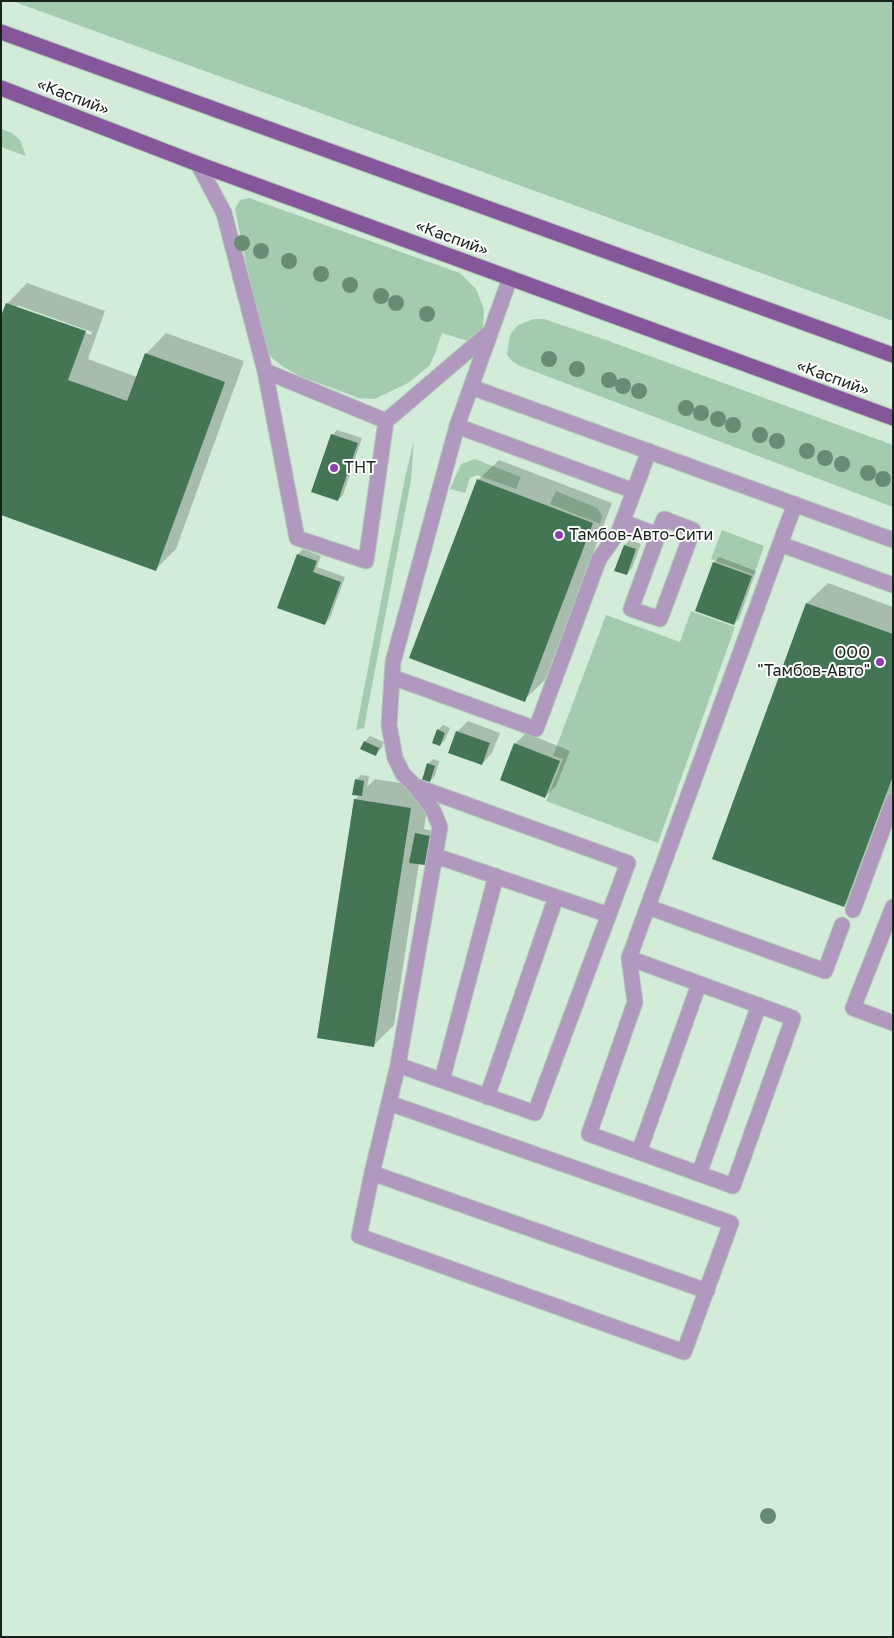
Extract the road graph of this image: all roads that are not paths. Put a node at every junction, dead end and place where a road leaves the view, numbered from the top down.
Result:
1 (1, 32) edge
2 (1, 88) edge
3 (198, 164) junction
4 (510, 278) junction
5 (491, 331) junction
6 (893, 355) edge
7 (265, 371) junction
8 (471, 387) junction
9 (893, 418) edge
10 (386, 421) junction
11 (456, 426) junction
12 (649, 451) junction
13 (634, 491) junction
14 (794, 504) junction
15 (623, 522) junction
16 (658, 535) junction
17 (893, 540) edge
18 (780, 544) junction
19 (893, 585) edge
20 (392, 677) junction
21 (415, 786) junction
22 (893, 801) edge
23 (436, 856) junction
24 (496, 876) junction
25 (556, 897) junction
26 (648, 907) junction
27 (893, 907) edge
28 (853, 910) dead end
29 (609, 914) junction
30 (842, 925) dead end
31 (629, 958) junction
32 (699, 984) junction
33 (759, 1005) junction
34 (893, 1023) edge
35 (398, 1065) junction
36 (442, 1080) junction
37 (487, 1097) junction
38 (389, 1103) junction
39 (639, 1152) junction
40 (372, 1173) junction
41 (699, 1174) junction
42 (707, 1291) junction

1 - 6 main road
2 - 3 main road, «Каспий»
3 - 4 main road, «Каспий»
3 - 7 lane
4 - 5 lane
4 - 9 main road, «Каспий»
5 - 8 lane
5 - 10 lane
7 - 10 lane
7 - 10 lane
8 - 11 lane
8 - 12 lane
11 - 13 lane
11 - 20 lane
12 - 13 lane
12 - 14 lane
13 - 15 lane
14 - 17 lane
14 - 18 lane
15 - 16 lane
15 - 20 lane
16 - 16 lane
18 - 19 lane
18 - 26 lane
20 - 21 lane
21 - 23 lane
21 - 29 lane
22 - 28 lane
23 - 24 lane
23 - 35 lane
24 - 25 lane
24 - 36 lane
25 - 29 lane
25 - 37 lane
26 - 30 lane
26 - 31 lane
27 - 34 lane
29 - 37 lane
31 - 32 lane
31 - 39 lane
32 - 33 lane
32 - 39 lane
33 - 41 lane
33 - 41 lane
35 - 36 lane
35 - 38 lane
36 - 37 lane
38 - 40 lane
38 - 42 lane
39 - 41 lane
40 - 42 lane
40 - 42 lane

